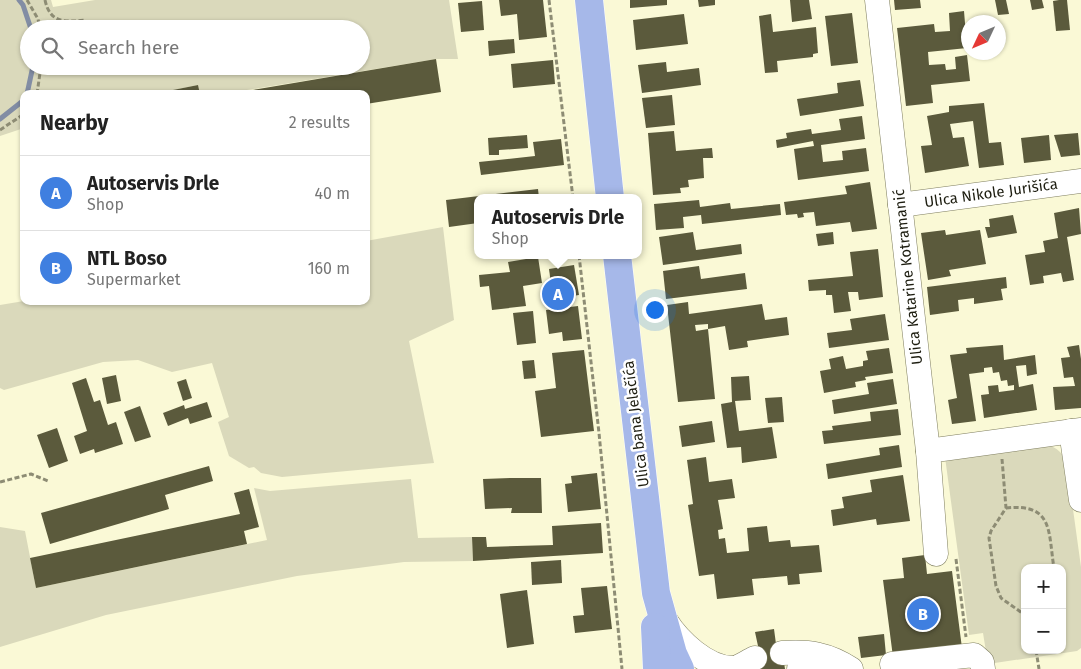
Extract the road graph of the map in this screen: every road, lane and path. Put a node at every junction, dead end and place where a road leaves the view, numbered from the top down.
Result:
1 (27, 0) edge
2 (45, 0) edge
3 (550, 0) edge
4 (588, 0) edge
5 (878, 0) edge
6 (38, 20) edge
7 (58, 20) edge
8 (40, 75) edge
9 (38, 90) edge
10 (20, 117) edge
11 (0, 130) edge
12 (1081, 181) edge
13 (573, 194) edge
14 (610, 194) edge
15 (900, 206) junction
16 (579, 259) edge
17 (617, 259) edge
18 (1076, 430) edge
19 (1000, 441) junction
20 (928, 451) junction
21 (48, 481) dead end
22 (0, 482) edge
23 (1081, 500) edge
24 (1006, 508) junction
25 (936, 554) dead end
26 (1053, 564) edge
27 (659, 605) junction
28 (1021, 612) edge
29 (1037, 654) edge
30 (790, 661) edge
31 (892, 664) dead end
32 (728, 666) edge
33 (849, 668) edge
34 (622, 669) edge
35 (657, 669) edge
36 (680, 669) edge
37 (983, 669) edge
38 (1039, 669) edge

1 - 6 path
2 - 7 path
3 - 13 path
4 - 14 main road
5 - 15 street, Ulica Katarine Kotramanić
8 - 9 path
10 - 11 path
12 - 15 street, Ulica Nikole Jurišića
15 - 20 street, Ulica Katarine Kotramanić
16 - 34 path
17 - 27 main road, Ulica bana Jelačića
18 - 19 street
18 - 23 street
19 - 20 street
19 - 24 path
20 - 25 street, Ulica Katarine Kotramanić
21 - 22 path
24 - 26 path
24 - 28 path
27 - 32 street
27 - 35 main road, Ulica bana Jelačića
27 - 36 main road, Ulica bana Jelačića
29 - 38 path
30 - 33 street
31 - 37 street

